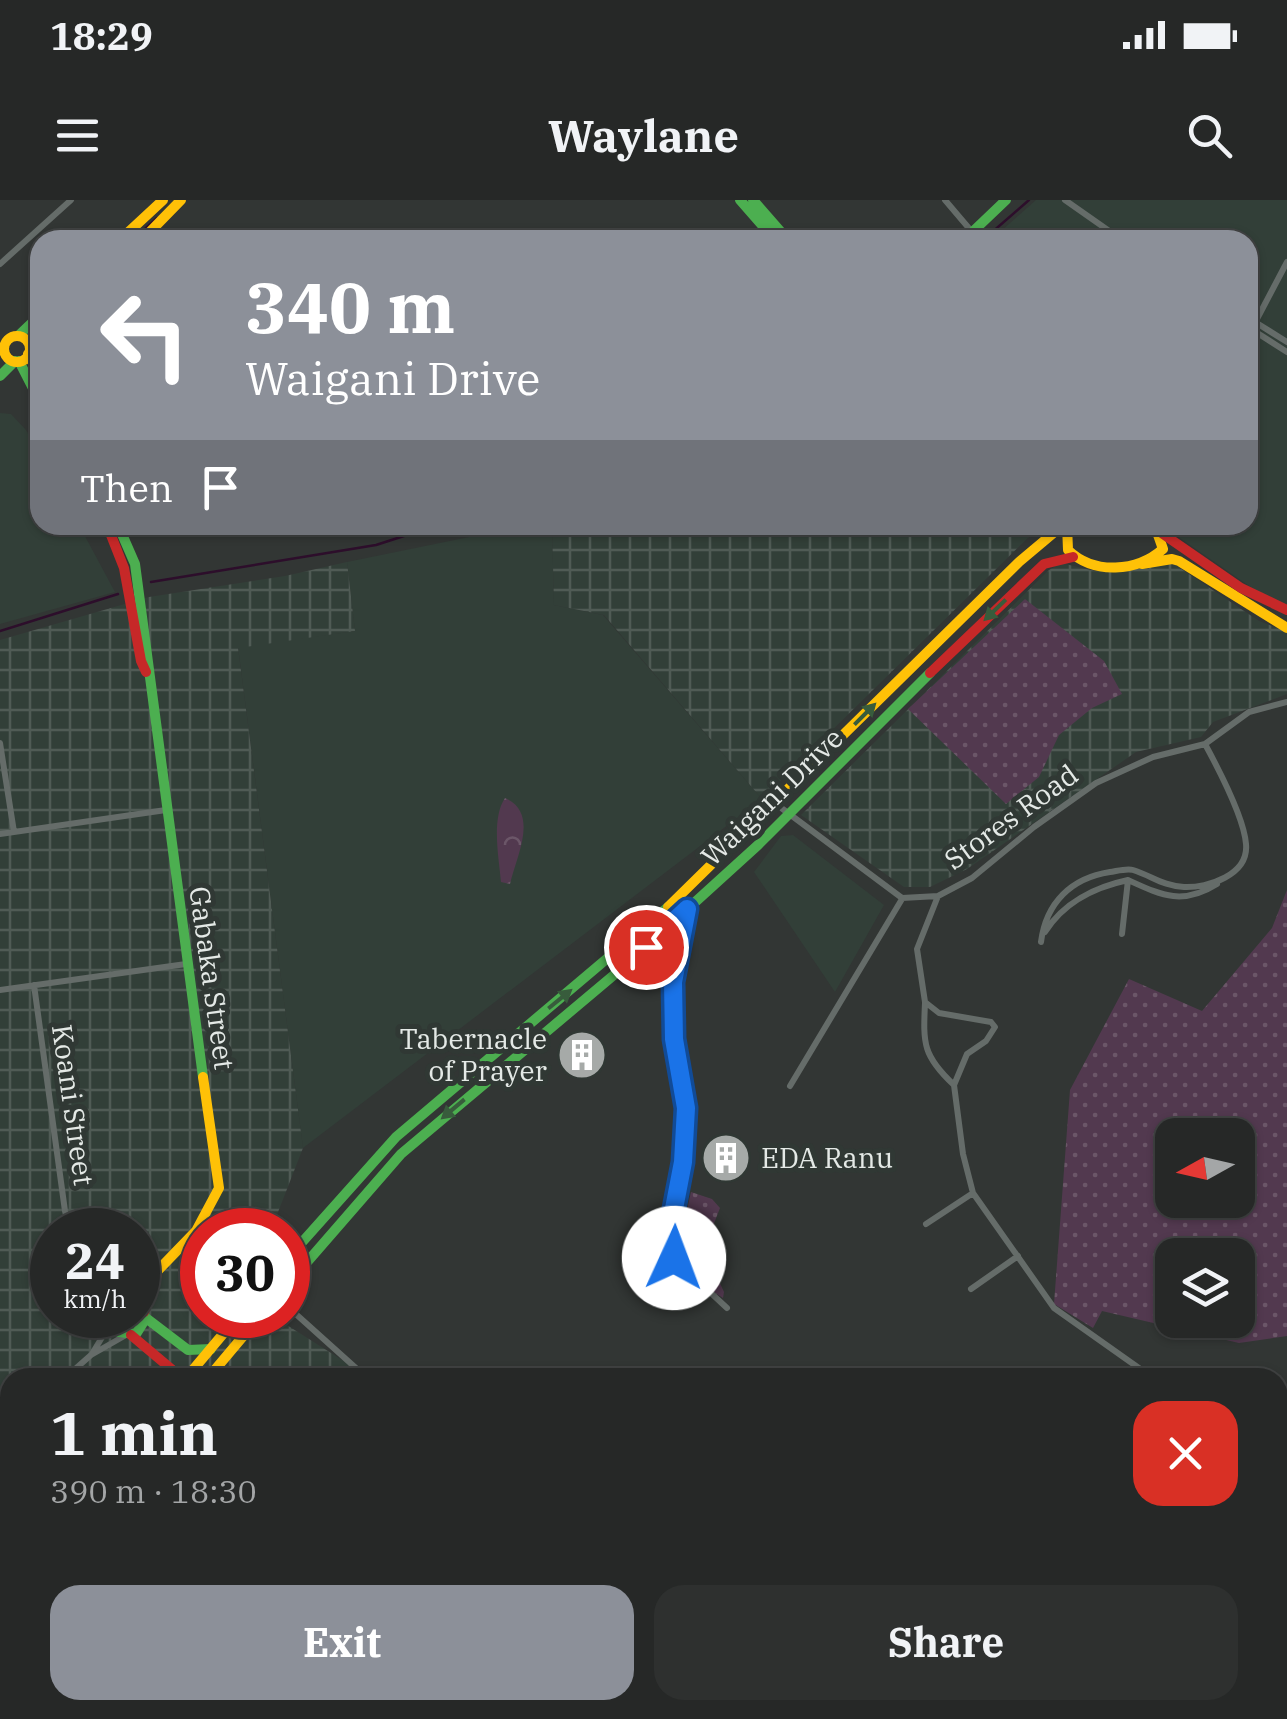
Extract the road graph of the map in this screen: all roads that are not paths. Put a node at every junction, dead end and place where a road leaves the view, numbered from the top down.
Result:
1 (70, 200) edge
2 (162, 200) edge
3 (181, 200) edge
4 (740, 200) edge
5 (753, 200) edge
6 (945, 200) edge
7 (1006, 200) edge
8 (1066, 200) edge
9 (37, 230) edge
10 (130, 230) edge
11 (152, 230) edge
12 (766, 230) edge
13 (779, 230) edge
14 (965, 230) edge
15 (975, 230) edge
16 (1108, 230) edge
17 (30, 237) edge
18 (1287, 262) edge
19 (0, 264) edge
20 (1258, 314) edge
21 (30, 325) edge
22 (1258, 330) edge
23 (1258, 332) edge
24 (18, 336) junction
25 (1287, 342) edge
26 (30, 349) edge
27 (2, 351) edge
28 (1287, 352) edge
29 (23, 357) junction
30 (30, 365) edge
31 (0, 376) edge
32 (30, 376) edge
33 (111, 535) edge
34 (122, 535) edge
35 (1053, 535) edge
36 (1066, 535) edge
37 (1156, 535) edge
38 (1165, 535) edge
39 (1073, 557) junction
40 (1142, 564) junction
41 (1287, 610) edge
42 (1287, 628) edge
43 (148, 674) junction
44 (1287, 702) edge
45 (0, 743) edge
46 (1205, 744) junction
47 (776, 804) junction
48 (166, 810) junction
49 (790, 815) junction
50 (14, 832) junction
51 (0, 834) edge
52 (1128, 880) junction
53 (1220, 882) junction
54 (938, 896) junction
55 (902, 898) junction
56 (687, 909) junction
57 (664, 930) junction
58 (1122, 934) dead end
59 (186, 964) junction
60 (586, 978) junction
61 (34, 985) junction
62 (0, 990) edge
63 (925, 1002) junction
64 (954, 1085) junction
65 (790, 1086) dead end
66 (419, 1138) junction
67 (358, 1180) junction
68 (973, 1192) junction
69 (356, 1203) junction
70 (64, 1208) edge
71 (926, 1224) dead end
72 (310, 1233) edge
73 (310, 1241) edge
74 (1018, 1256) junction
75 (310, 1258) edge
76 (160, 1268) edge
77 (971, 1289) dead end
78 (728, 1308) dead end
79 (160, 1327) edge
80 (310, 1327) edge
81 (100, 1338) edge
82 (123, 1338) edge
83 (133, 1338) edge
84 (219, 1338) edge
85 (242, 1338) edge
86 (210, 1349) junction
87 (91, 1354) junction
88 (76, 1368) edge
89 (171, 1368) edge
90 (193, 1368) edge
91 (214, 1368) edge
92 (356, 1368) edge
93 (1139, 1368) edge

1 - 9 street
2 - 10 main road
3 - 11 main road
4 - 12 main road
5 - 13 main road
6 - 14 street
7 - 15 main road
8 - 16 street
17 - 19 street
18 - 20 street
21 - 24 main road
22 - 25 street
23 - 28 street
24 - 27 main road
24 - 29 main road
26 - 29 main road
27 - 29 main road
29 - 30 main road
29 - 31 main road
29 - 32 main road
33 - 43 main road, Gabaka Street
34 - 43 main road, Gabaka Street
47 -> 35 main road, Waigani Drive
36 - 39 main road
37 - 40 main road
38 - 41 main road
39 - 40 main road
39 -> 49 main road, Waigani Drive
40 - 42 main road
43 - 48 main road, Gabaka Street
44 - 46 street, Stores Road
45 - 50 street
46 - 53 street
46 - 54 street, Stores Road
47 - 49 street
47 - 60 main road, Waigani Drive
48 - 50 street
48 - 59 main road, Gabaka Street
49 - 55 street
49 - 56 main road, Waigani Drive
50 - 51 street
52 - 53 street
52 - 53 street
52 - 58 street
54 - 55 street, Stores Road
54 - 63 street
55 - 65 street
56 - 57 main road, Waigani Drive
56 - 78 street
57 - 60 main road
57 -> 66 main road, Waigani Drive
59 - 61 street
59 - 76 main road, Gabaka Street
67 -> 60 main road, Waigani Drive
61 - 62 street
61 - 70 street, Koani Street
63 - 64 street
63 - 64 street
64 - 68 street
66 - 67 main road
66 - 69 main road, Waigani Drive
67 - 72 main road, Waigani Drive
68 - 71 street
68 - 74 street
69 - 73 main road
69 - 75 main road, Waigani Drive
74 - 77 street
74 - 93 street
79 - 86 main road
80 - 92 street
81 - 87 street
82 - 87 street
83 - 89 main road
84 - 86 main road
85 - 91 main road
86 - 90 main road
87 - 88 street

